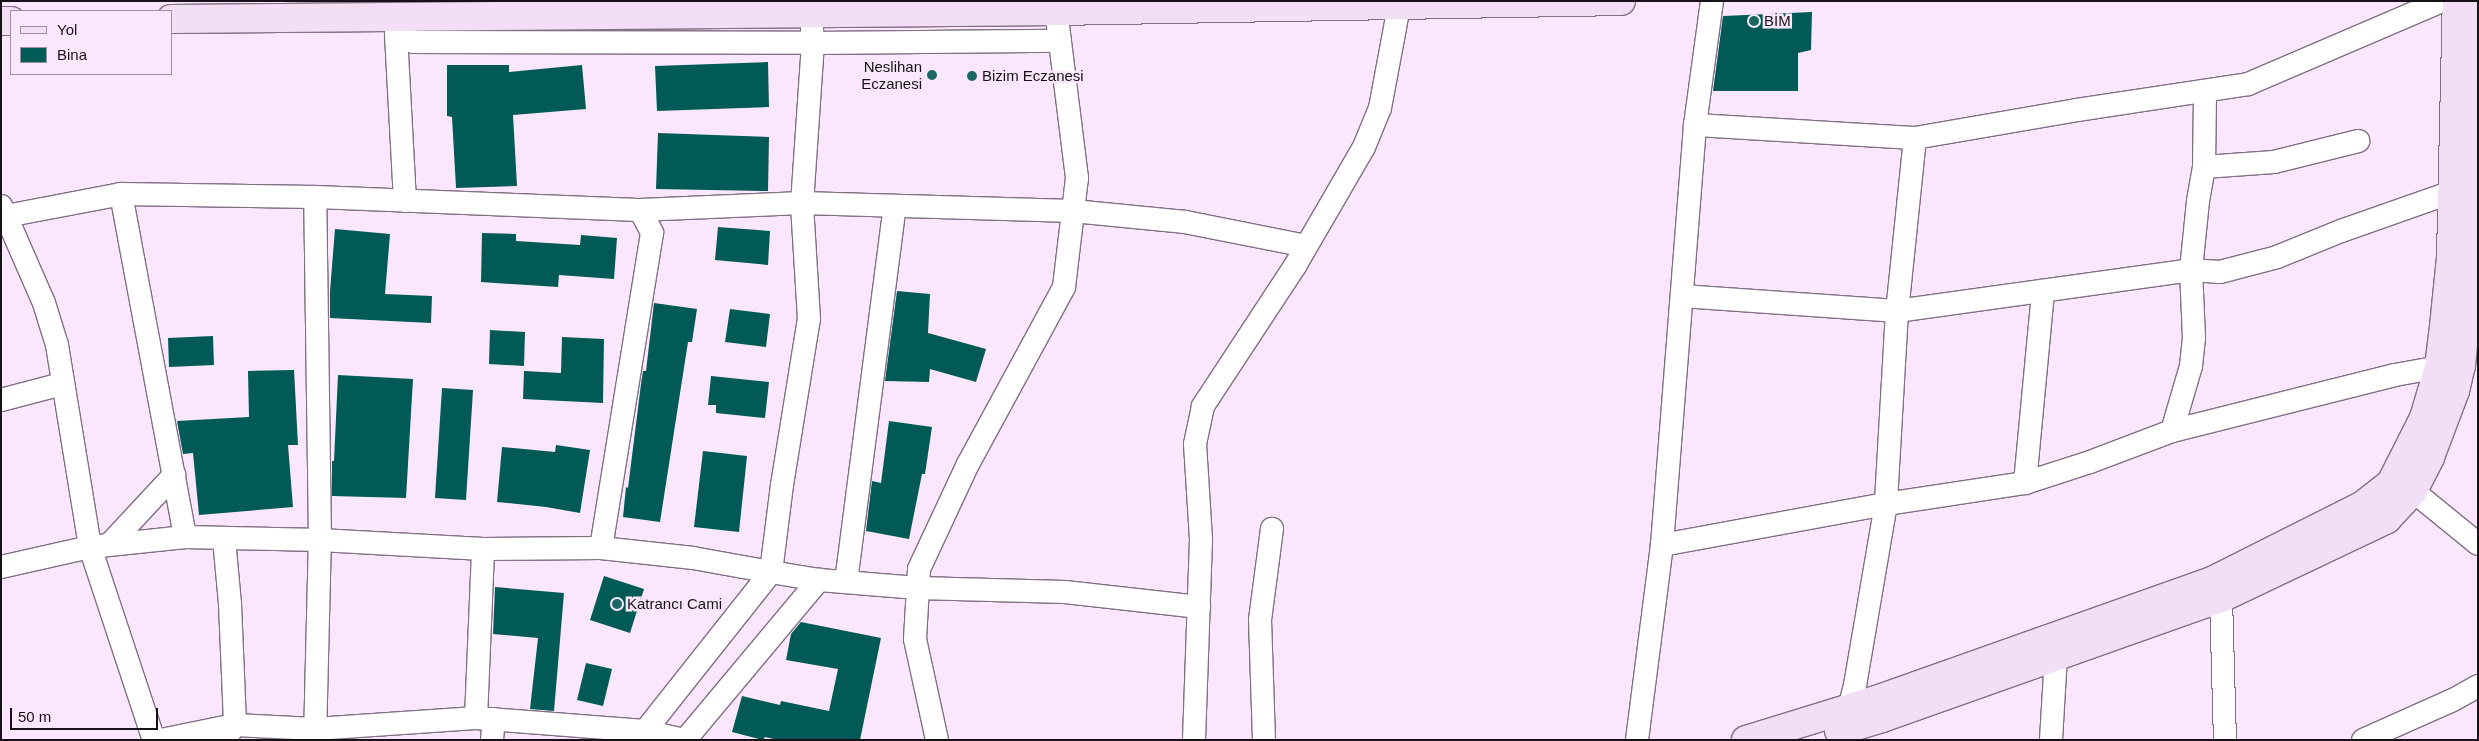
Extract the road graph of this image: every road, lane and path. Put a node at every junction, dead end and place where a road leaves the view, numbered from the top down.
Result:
1 (1621, 1) edge
2 (1712, 1) edge
3 (2442, 1) edge
4 (2457, 1) edge
5 (2476, 1) edge
6 (1056, 6) edge
7 (1399, 6) junction
8 (810, 13) junction
9 (172, 20) edge
10 (1060, 41) junction
11 (814, 43) junction
12 (2205, 91) junction
13 (1695, 125) junction
14 (1915, 138) junction
15 (2358, 142) dead end
16 (2204, 167) junction
17 (2468, 189) edge
18 (121, 194) junction
19 (315, 197) junction
20 (405, 201) junction
21 (802, 202) junction
22 (895, 206) junction
23 (640, 210) junction
24 (1074, 211) junction
25 (3, 213) edge
26 (1306, 246) junction
27 (2191, 270) junction
28 (2043, 291) junction
29 (1682, 296) junction
30 (1897, 311) junction
31 (2459, 367) edge
32 (62, 384) junction
33 (1, 400) edge
34 (2172, 431) junction
35 (174, 475) junction
36 (2025, 483) junction
37 (2402, 487) junction
38 (1886, 504) junction
39 (1272, 529) dead end
40 (185, 537) junction
41 (224, 539) junction
42 (320, 540) junction
43 (2478, 544) edge
44 (99, 546) junction
45 (1662, 546) junction
46 (601, 548) junction
47 (483, 549) junction
48 (1, 567) edge
49 (771, 572) junction
50 (819, 580) junction
51 (846, 582) junction
52 (918, 588) junction
53 (2221, 598) junction
54 (1199, 607) junction
55 (2056, 657) junction
56 (2478, 686) edge
57 (487, 726) edge
58 (1845, 726) edge
59 (645, 731) junction
60 (231, 732) edge
61 (315, 734) edge
62 (154, 740) edge
63 (161, 740) edge
64 (684, 740) edge
65 (937, 740) edge
66 (1194, 740) edge
67 (1264, 740) edge
68 (1637, 740) edge
69 (1746, 740) edge
70 (1811, 740) edge
71 (2051, 740) edge
72 (2225, 740) edge
73 (2363, 740) edge

1 - 7 street
2 - 13 street
3 - 12 street
4 - 17 street
5 - 17 street
6 - 7 street
6 - 8 street
6 - 10 street
7 - 26 street
8 - 9 street
8 - 11 street
10 - 11 street
10 - 24 street
11 - 20 street
11 - 21 street
12 - 14 street
12 - 16 street
13 - 14 street
13 - 29 street
14 - 30 street
15 - 16 street
16 - 27 street
17 - 27 street
17 - 31 street
18 - 19 street
18 - 25 street
18 - 35 street
19 - 20 street
19 - 42 street
20 - 23 street
21 - 22 street
21 - 23 street
21 - 49 street
22 - 24 street
22 - 51 street
23 - 46 street
24 - 26 street
24 - 52 street
25 - 32 street
26 - 54 street
27 - 28 street
27 - 34 street
28 - 30 street
28 - 36 street
29 - 30 street
29 - 45 street
30 - 38 street
31 - 34 street
31 - 37 street
32 - 33 street
32 - 44 street
34 - 36 street
35 - 40 street
35 - 44 street
36 - 38 street
37 - 43 street
37 - 53 street
37 - 58 street
38 - 45 street
38 - 58 street
39 - 67 street
40 - 41 street
40 - 44 street
41 - 42 street
41 - 60 street
42 - 47 street
42 - 61 street
44 - 48 street
44 - 62 street
45 - 68 street
46 - 47 street
46 - 49 street
47 - 57 street
49 - 50 street
49 - 59 street
50 - 51 street
50 - 64 street
51 - 52 street
52 - 54 street
52 - 65 street
53 - 55 street
53 - 72 street
54 - 66 street
55 - 58 street
55 - 71 street
56 - 73 street
57 - 59 street
57 - 61 street
58 - 69 street
58 - 70 street
59 - 64 street
60 - 61 street
60 - 63 street

